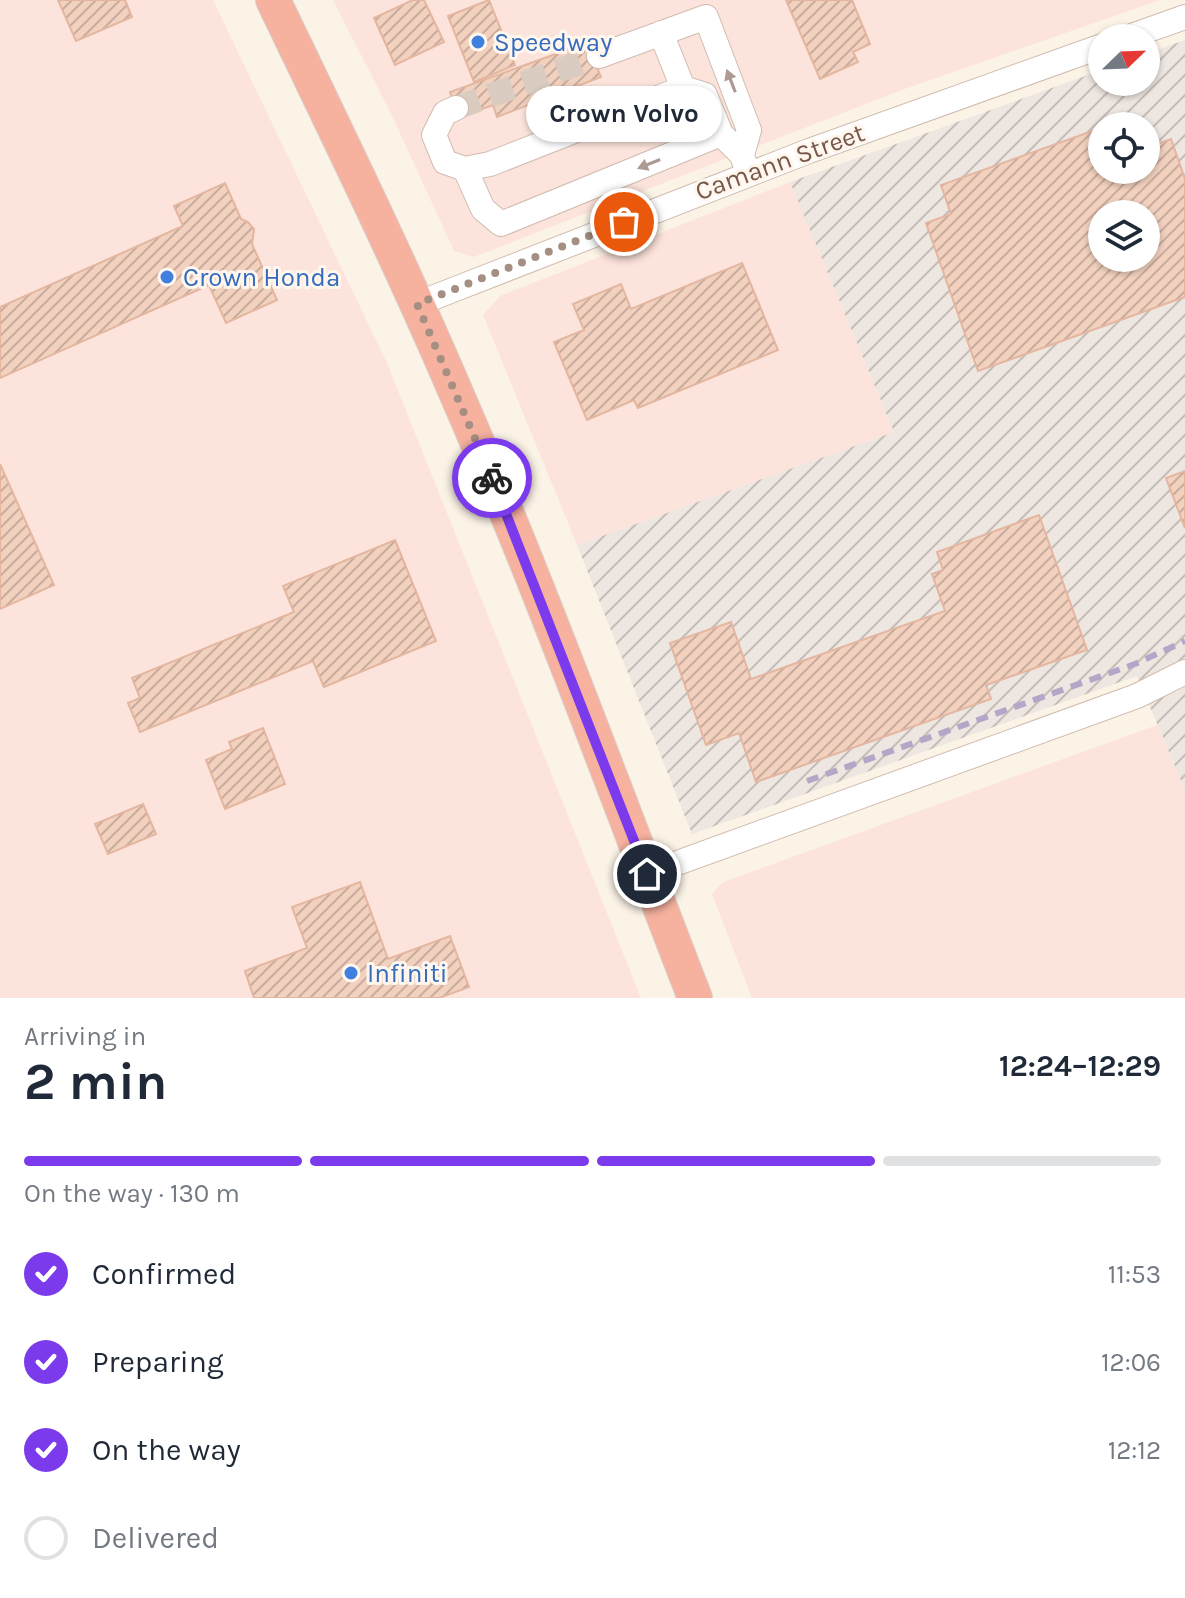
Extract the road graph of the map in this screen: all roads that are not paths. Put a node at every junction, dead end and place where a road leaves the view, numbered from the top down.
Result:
1 (273, 0) edge
2 (1185, 17) edge
3 (1160, 26) edge
4 (661, 33) junction
5 (1088, 51) edge
6 (599, 56) tunnel mouth
7 (683, 88) junction
8 (456, 108) tunnel mouth
9 (721, 134) junction
10 (745, 164) junction
11 (465, 169) junction
12 (417, 304) junction
13 (1185, 672) edge
14 (647, 874) junction
15 (695, 998) edge

1 - 12 highway
2 - 3 street
4 - 6 street
4 - 7 street
10 -> 4 street
5 - 10 street, Camann Street
7 - 9 street
7 - 11 street
8 - 11 street
9 - 10 street
9 -> 11 street
10 - 12 street, Camann Street
12 - 14 highway
13 - 14 street
14 - 15 highway

